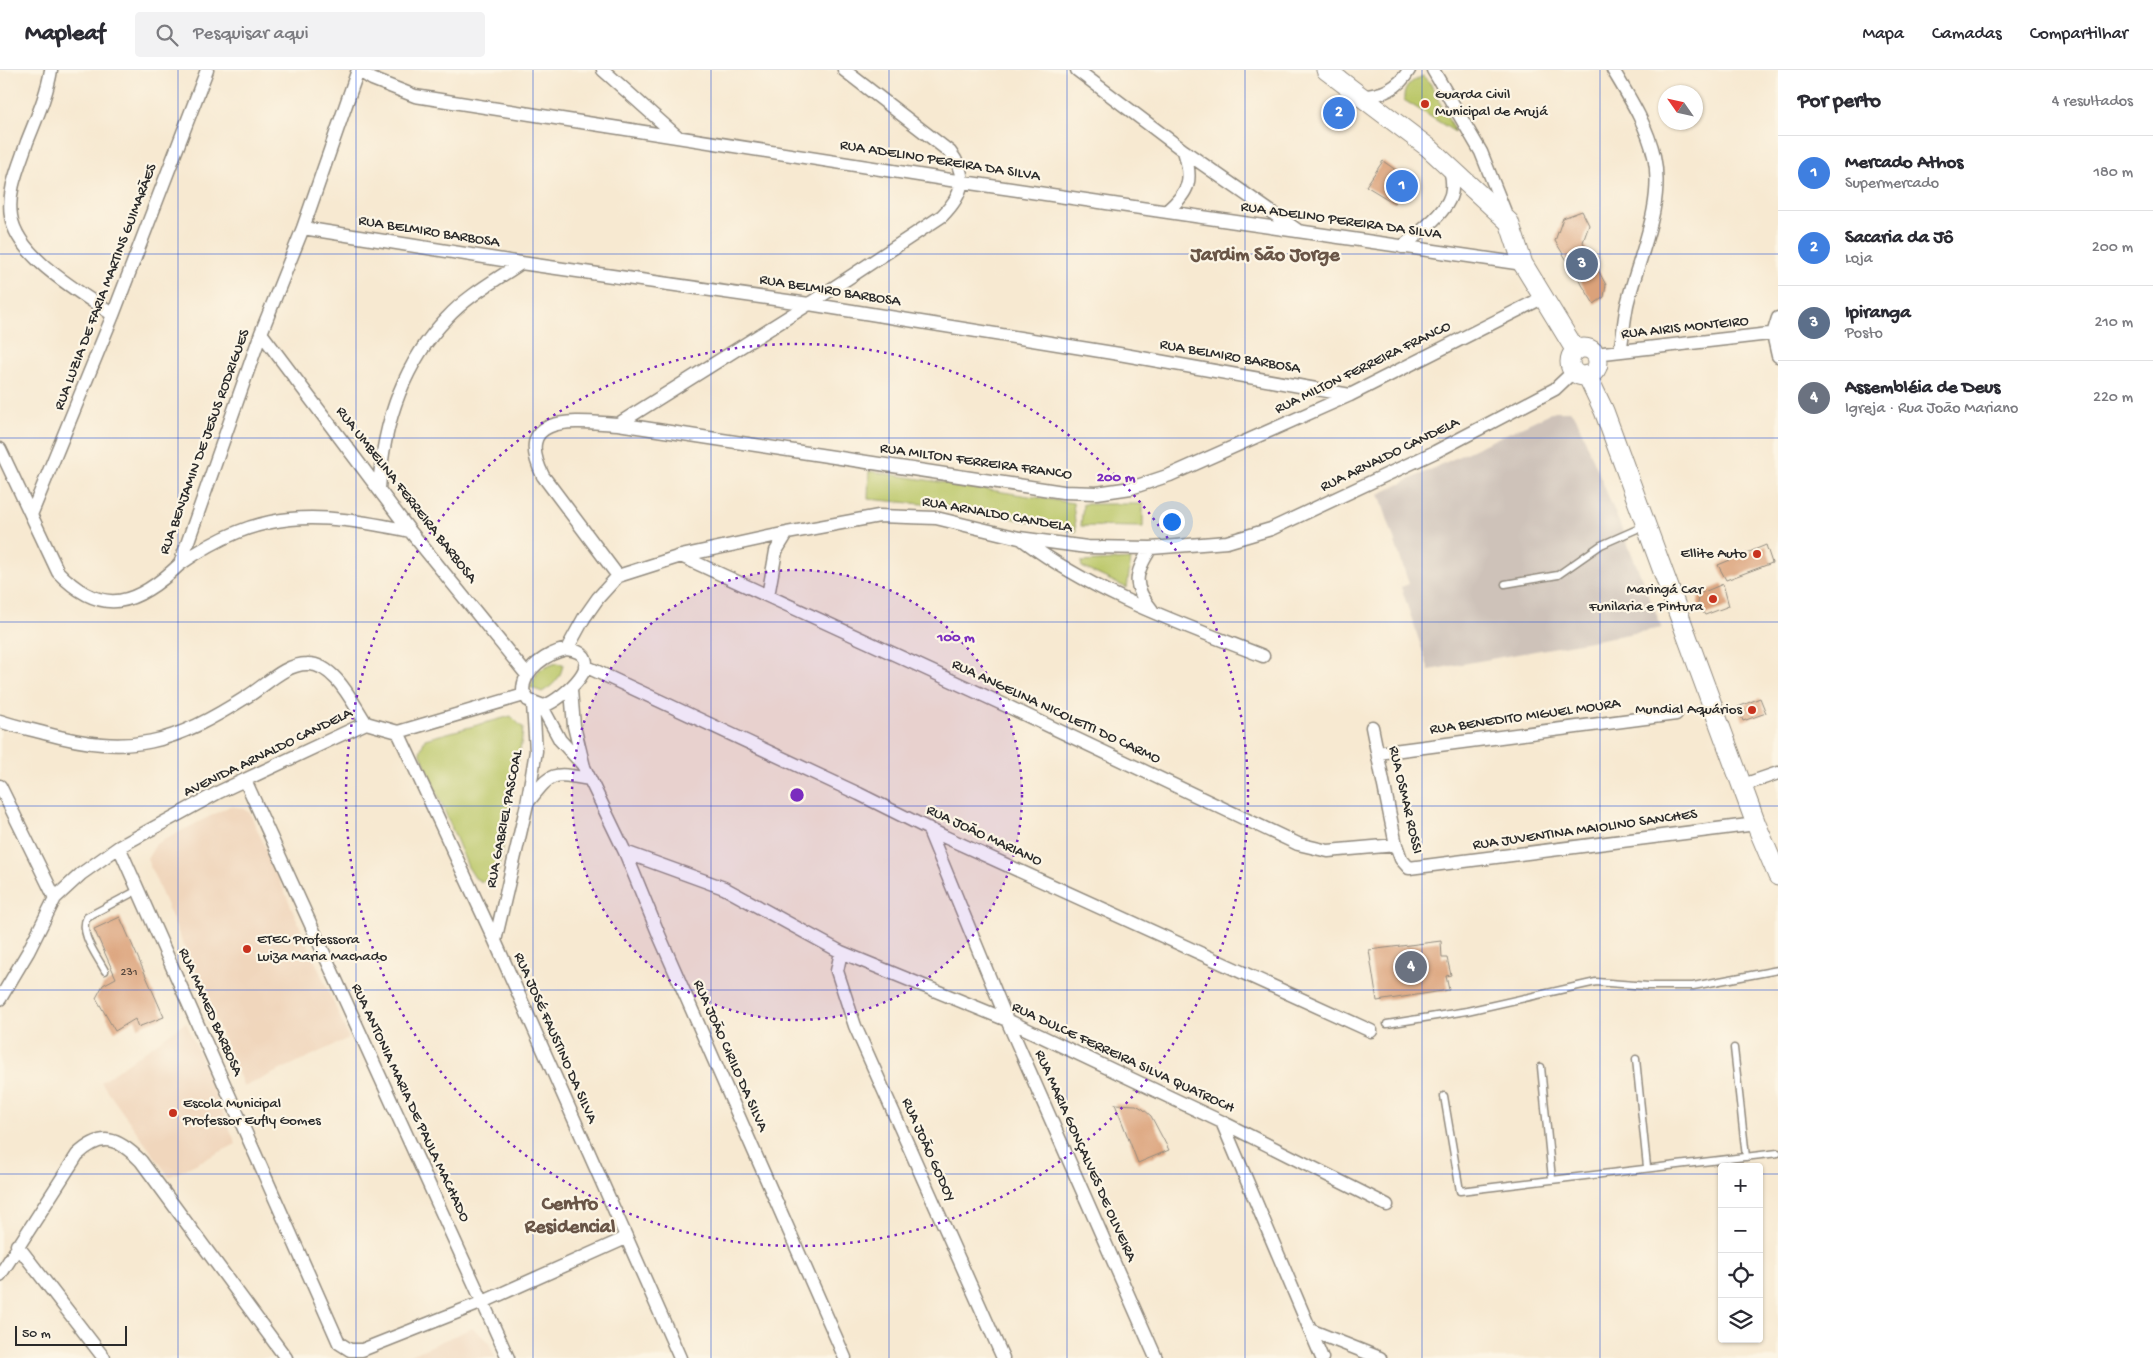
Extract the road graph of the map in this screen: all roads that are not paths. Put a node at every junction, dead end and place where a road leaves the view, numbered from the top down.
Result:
1 (51, 70) edge
2 (207, 70) edge
3 (358, 70) edge
4 (603, 70) edge
5 (844, 70) edge
6 (1077, 70) edge
7 (1326, 70) edge
8 (1409, 70) edge
9 (1433, 70) edge
10 (1612, 70) edge
11 (1361, 96) junction
12 (678, 138) junction
13 (1184, 151) junction
14 (1450, 168) junction
15 (963, 182) junction
16 (1167, 211) junction
17 (1509, 222) junction
18 (303, 228) junction
19 (1301, 233) junction
20 (1402, 247) junction
21 (521, 263) junction
22 (1523, 264) junction
23 (1544, 298) junction
24 (810, 304) junction
25 (113, 315) junction
26 (1778, 318) edge
27 (261, 333) junction
28 (1776, 334) edge
29 (1576, 351) junction
30 (1620, 351) junction
31 (1595, 354) junction
32 (1778, 356) edge
33 (1581, 373) junction
34 (1350, 395) junction
35 (618, 424) junction
36 (0, 449) edge
37 (379, 489) junction
38 (32, 515) junction
39 (1647, 525) junction
40 (410, 531) junction
41 (787, 533) junction
42 (1019, 538) junction
43 (1151, 548) junction
44 (681, 556) junction
45 (180, 564) junction
46 (618, 576) junction
47 (1505, 584) dead end
48 (768, 596) junction
49 (1156, 614) junction
50 (567, 648) junction
51 (1263, 656) dead end
52 (585, 666) junction
53 (527, 675) junction
54 (571, 690) junction
55 (533, 701) junction
56 (1676, 714) dead end
57 (0, 721) edge
58 (366, 723) junction
59 (1372, 727) dead end
60 (398, 732) junction
61 (1378, 753) junction
62 (584, 767) junction
63 (1778, 773) edge
64 (590, 779) junction
65 (245, 780) junction
66 (1743, 785) junction
67 (1, 790) edge
68 (527, 804) junction
69 (1756, 824) junction
70 (928, 828) junction
71 (1396, 845) junction
72 (120, 847) junction
73 (625, 852) junction
74 (1418, 869) joint
75 (1778, 876) edge
76 (138, 890) junction
77 (55, 898) junction
78 (495, 940) junction
79 (841, 952) junction
80 (1778, 970) edge
81 (105, 971) dead end
82 (0, 999) edge
83 (1007, 1020) junction
84 (1387, 1024) dead end
85 (1371, 1031) dead end
86 (1734, 1048) dead end
87 (1636, 1059) dead end
88 (1541, 1067) dead end
89 (1444, 1096) dead end
90 (1222, 1122) junction
91 (1778, 1152) edge
92 (1746, 1156) junction
93 (1647, 1167) junction
94 (1552, 1179) junction
95 (1387, 1205) dead end
96 (626, 1238) junction
97 (18, 1245) junction
98 (0, 1275) edge
99 (483, 1302) junction
100 (1310, 1330) junction
101 (104, 1358) edge
102 (286, 1358) edge
103 (508, 1358) edge
104 (680, 1358) edge
105 (845, 1358) edge
106 (1003, 1358) edge
107 (1156, 1358) edge
108 (1322, 1358) edge
109 (1380, 1358) edge

1 - 25 street
2 - 25 street, RUA LUZIA DE FARIA MARTINS GUIMARÃES
3 - 12 street, RUA ADELINO PEREIRA DA SILVA
3 - 18 street, RUA BENJAMIN DE JESUS RODRIGUES
4 - 12 street
5 - 15 street
6 - 13 street
7 - 11 street
8 - 11 street
9 - 17 street
10 - 30 street
11 - 14 street
12 - 15 street, RUA ADELINO PEREIRA DA SILVA
13 - 16 street
13 - 19 street
14 - 17 street
14 - 20 street
15 - 16 street, RUA ADELINO PEREIRA DA SILVA
15 - 24 street
16 - 19 street, RUA ADELINO PEREIRA DA SILVA
17 - 22 street
18 - 21 street, RUA BELMIRO BARBOSA
18 - 27 street, RUA BENJAMIN DE JESUS RODRIGUES
19 - 20 street, RUA ADELINO PEREIRA DA SILVA
20 - 22 street, RUA ADELINO PEREIRA DA SILVA
21 - 24 street, RUA BELMIRO BARBOSA
21 - 37 street
22 - 23 street
23 - 29 street
23 - 34 street, RUA MILTON FERREIRA FRANCO
24 - 34 street, RUA BELMIRO BARBOSA
24 - 35 street
25 - 38 street, RUA LUZIA DE FARIA MARTINS GUIMARÃES
26 - 28 street
27 - 37 street, RUA UMBELINA FERREIRA BARBOSA
27 - 45 street, RUA BENJAMIN DE JESUS RODRIGUES
28 - 30 street, RUA AIRIS MONTEIRO
28 - 32 street
29 - 31 street
29 - 33 street
30 - 31 street, RUA AIRIS MONTEIRO
31 - 33 street
33 - 39 street
33 - 43 street, RUA ARNALDO CANDELA
34 - 35 street, RUA MILTON FERREIRA FRANCO
35 - 46 street, RUA MILTON FERREIRA FRANCO
36 - 38 street, RUA BENJAMIN DE JESUS RODRIGUES
37 - 40 street, RUA UMBELINA FERREIRA BARBOSA
38 - 45 street, RUA BENJAMIN DE JESUS RODRIGUES
39 - 47 lane
39 - 66 street
40 - 45 street
40 - 53 street, RUA UMBELINA FERREIRA BARBOSA
41 - 42 street, RUA ARNALDO CANDELA
41 - 44 street, RUA ARNALDO CANDELA
41 - 48 street
42 - 43 street, RUA ARNALDO CANDELA
42 - 49 street
43 - 49 street
44 - 46 street, RUA ARNALDO CANDELA
44 - 48 street, RUA ANGELINA NICOLETTI DO CARMO
46 - 50 street
48 - 71 street, RUA ANGELINA NICOLETTI DO CARMO
49 - 51 street
50 - 52 street
50 - 53 street
52 - 54 street
52 - 70 street, RUA JOÃO MARIANO
53 - 55 street
54 - 55 street
54 - 62 street, RUA JOÃO CIRILO DA SILVA
55 - 60 street
55 - 62 street, RUA JOÃO CIRILO DA SILVA
55 - 68 street, RUA GABRIEL PASCOAL
56 - 61 street, RUA BENEDITO MIGUEL MOURA
57 - 58 street
58 - 60 street, AVENIDA ARNALDO CANDELA
58 - 65 street, AVENIDA ARNALDO CANDELA
59 - 61 street, RUA OSMAR ROSSI
60 - 78 street, RUA JOSÉ FAUSTINO DA SILVA
61 - 71 street, RUA OSMAR ROSSI
62 - 64 street, RUA JOÃO CIRILO DA SILVA
63 - 66 street
64 - 68 street
64 - 73 street, RUA JOÃO CIRILO DA SILVA
65 - 72 street, AVENIDA ARNALDO CANDELA
65 - 99 street, RUA ANTONIA MARIA DE PAULA MACHADO
66 - 69 street
67 - 77 street
68 - 78 street, RUA GABRIEL PASCOAL
69 - 74 street, RUA JUVENTINA MAIOLINO SANCHES
69 - 75 street
70 - 83 street, RUA MARIA GONÇALVES DE OLIVEIRA
70 - 85 street, RUA JOÃO MARIANO
71 - 74 street, RUA OSMAR ROSSI
72 - 76 street, RUA MAMED BARBOSA
72 - 77 street, AVENIDA ARNALDO CANDELA
73 - 79 street, RUA DULCE FERREIRA SILVA QUATROCH
73 - 105 street, RUA JOÃO CIRILO DA SILVA
76 - 81 lane
76 - 99 street, RUA MAMED BARBOSA
77 - 82 street
78 - 96 street, RUA JOSÉ FAUSTINO DA SILVA
79 - 83 street, RUA DULCE FERREIRA SILVA QUATROCH
79 - 106 street, RUA JOÃO GODOY
80 - 84 lane
83 - 90 street, RUA DULCE FERREIRA SILVA QUATROCH
83 - 107 street, RUA MARIA GONÇALVES DE OLIVEIRA
86 - 92 lane
87 - 93 lane
88 - 94 lane
89 - 94 lane
90 - 95 street, RUA DULCE FERREIRA SILVA QUATROCH
90 - 100 street
91 - 92 lane
92 - 93 lane
93 - 94 lane
96 - 99 street
96 - 104 street, RUA JOSÉ FAUSTINO DA SILVA
97 - 98 street
97 - 101 street
97 - 102 street
99 - 103 street, RUA ANTONIA MARIA DE PAULA MACHADO
100 - 108 street
100 - 109 street

